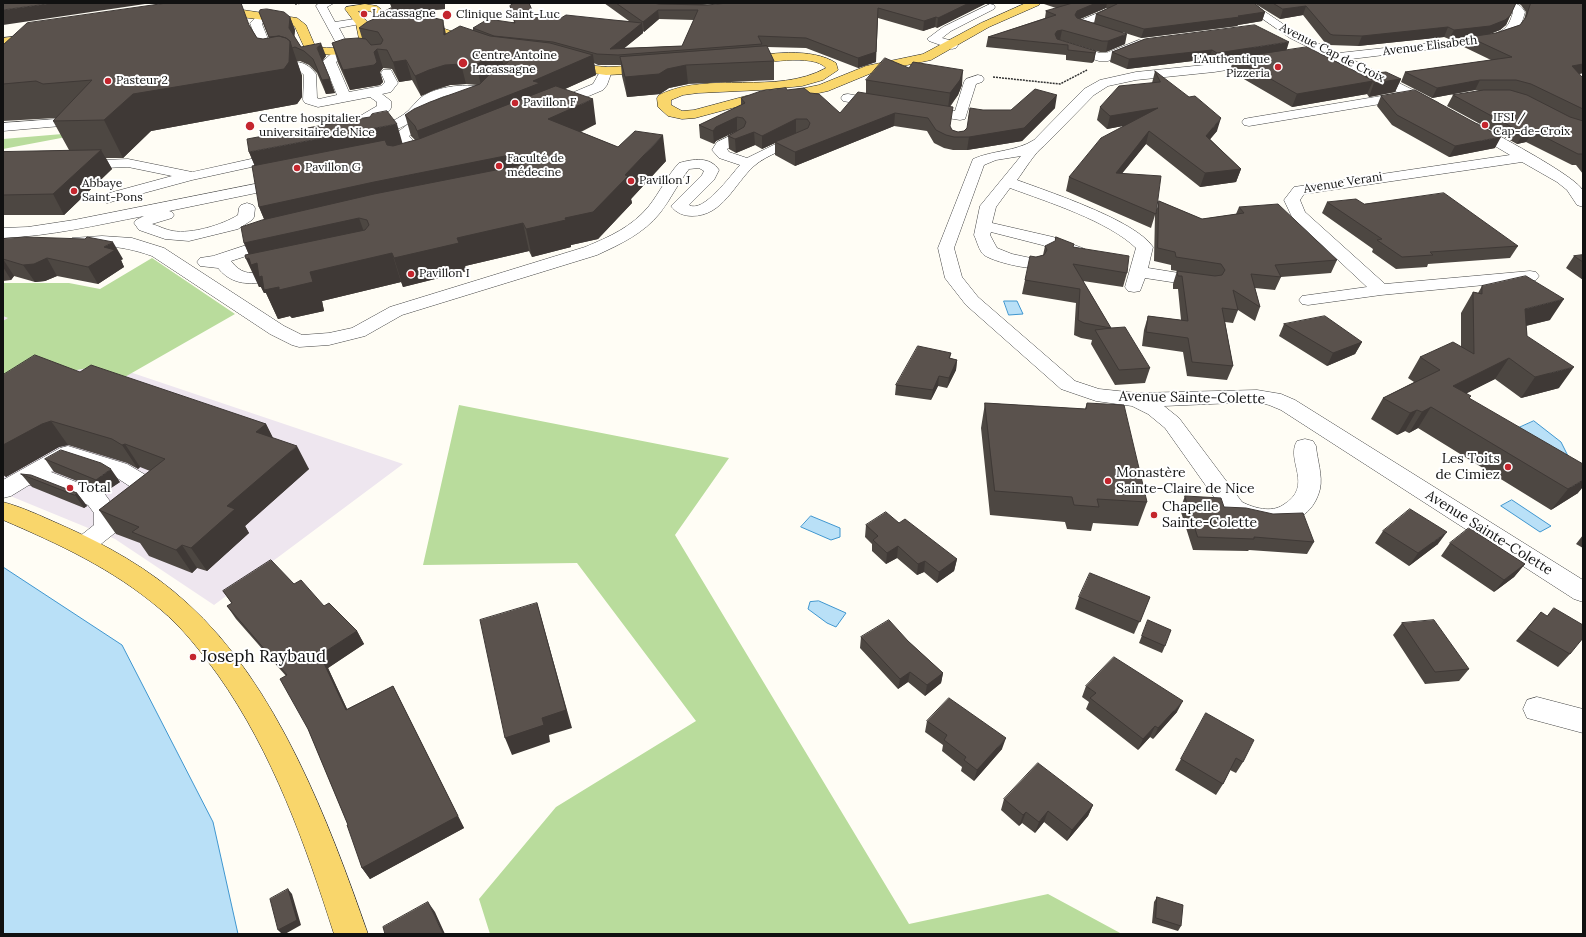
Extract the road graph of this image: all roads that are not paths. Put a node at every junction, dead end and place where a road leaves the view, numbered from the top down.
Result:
1 (329, 3) edge
2 (1035, 3) edge
3 (1245, 3) edge
4 (1509, 3) edge
5 (347, 6) edge
6 (990, 7) dead end
7 (1110, 12) edge
8 (207, 13) edge
9 (263, 16) junction
10 (361, 21) junction
11 (1080, 24) junction
12 (332, 26) junction
13 (1278, 26) junction
14 (1260, 28) edge
15 (1069, 29) edge
16 (1110, 34) edge
17 (339, 39) edge
18 (1125, 39) edge
19 (3, 42) edge
20 (952, 45) junction
21 (1060, 45) edge
22 (3, 47) edge
23 (487, 47) edge
24 (1331, 54) junction
25 (378, 55) edge
26 (555, 58) edge
27 (728, 63) edge
28 (661, 68) edge
29 (606, 71) junction
30 (387, 72) edge
31 (978, 80) dead end
32 (576, 90) dead end
33 (372, 93) junction
34 (1412, 95) junction
35 (344, 97) junction
36 (848, 98) dead end
37 (472, 102) edge
38 (893, 106) edge
39 (1444, 106) edge
40 (908, 108) edge
41 (452, 110) edge
42 (960, 116) junction
43 (1249, 122) dead end
44 (1464, 122) edge
45 (56, 123) dead end
46 (3, 127) edge
47 (958, 132) edge
48 (401, 135) junction
49 (738, 136) edge
50 (802, 137) edge
51 (347, 145) edge
52 (1030, 150) junction
53 (294, 154) edge
54 (1526, 157) junction
55 (749, 163) junction
56 (65, 165) edge
57 (391, 166) edge
58 (192, 176) junction
59 (1008, 182) junction
60 (1582, 197) edge
61 (107, 198) dead end
62 (247, 208) dead end
63 (984, 226) junction
64 (3, 233) edge
65 (291, 237) edge
66 (25, 248) edge
67 (1097, 257) edge
68 (215, 261) junction
69 (1034, 264) edge
70 (179, 265) junction
71 (302, 268) edge
72 (1530, 276) dead end
73 (1210, 283) edge
74 (1380, 290) junction
75 (1308, 300) dead end
76 (1137, 400) junction
77 (1305, 446) dead end
78 (26, 477) junction
79 (3, 490) edge
80 (3, 510) edge
81 (105, 529) junction
82 (83, 546) junction
83 (1583, 592) edge
84 (1537, 709) dead end
85 (1583, 722) edge
86 (351, 934) edge

1 - 12 street
2 - 20 main road
3 - 13 street, Avenue Cap de Croix
4 - 24 street, Avenue Elisabeth
5 - 10 main road
5 - 23 main road
6 - 20 street
7 - 11 street
8 - 9 main road
9 - 10 main road
9 - 35 street
10 - 12 street
11 - 15 street
11 - 16 street
12 - 17 street
13 - 14 street
13 - 24 street, Avenue Cap de Croix
18 - 21 street
19 - 22 main road
20 - 27 main road
24 - 34 street, Avenue Cap de Croix
24 - 52 street, Avenue Sainte-Colette
25 - 35 street
26 - 29 main road
28 - 29 main road
29 - 32 street
30 - 33 street
31 - 42 street
33 - 35 street
33 - 37 street
34 - 39 street, Avenue Cap de Croix
34 - 43 street
36 - 38 street
40 - 42 street
41 - 48 street
42 - 47 street
44 - 54 street
45 - 46 street
48 - 51 street
48 - 57 street
49 - 55 street
50 - 55 street
52 - 59 street
52 - 76 street, Avenue Sainte-Colette
53 - 58 street
54 - 60 street
54 - 74 street, Avenue Verani
55 - 70 street
56 - 58 street
58 - 61 street
59 - 63 street
59 - 73 street
62 - 64 street
63 - 67 street
63 - 69 street
65 - 68 street
66 - 70 street
68 - 70 street
68 - 71 street
72 - 74 street
74 - 75 street
76 - 77 street
76 - 83 street, Avenue Sainte-Colette
78 - 79 street
78 - 81 street
78 - 81 street
80 - 82 main road
81 - 82 street
82 - 86 main road
84 - 85 street

